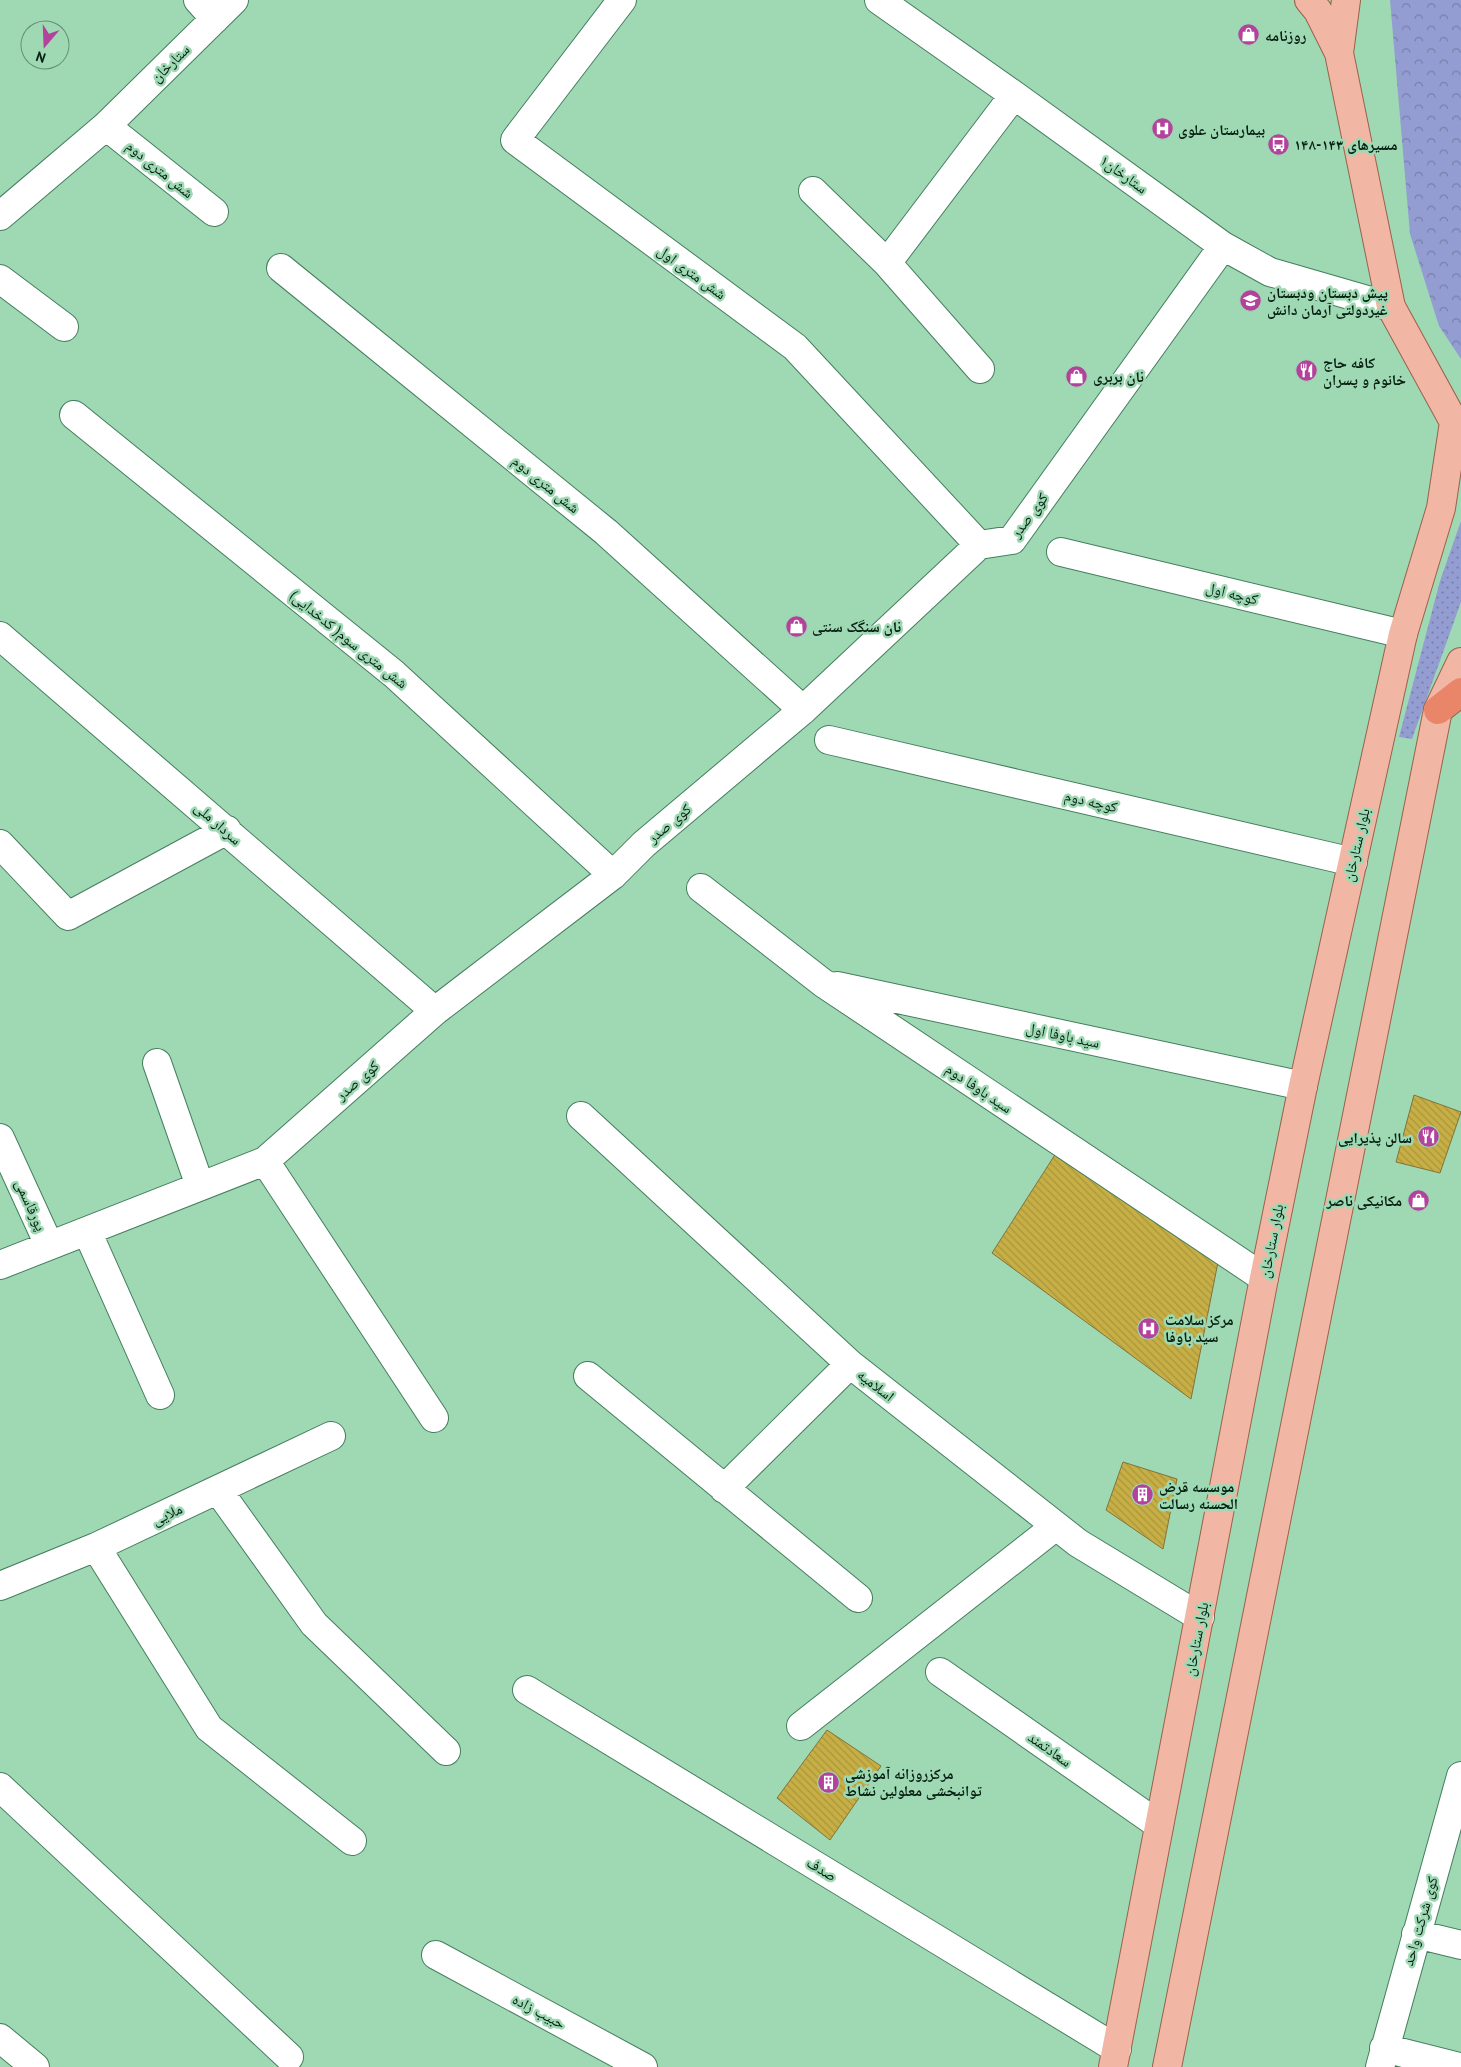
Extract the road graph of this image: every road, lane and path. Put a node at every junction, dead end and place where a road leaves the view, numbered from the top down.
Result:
1 (622, 0) edge
2 (879, 0) edge
3 (1309, 0) edge
4 (1346, 0) edge
5 (216, 6) edge
6 (1339, 53) junction
7 (1014, 95) junction
8 (106, 126) junction
9 (813, 191) dead end
10 (214, 212) dead end
11 (0, 216) edge
12 (1223, 246) junction
13 (887, 263) junction
14 (281, 268) dead end
15 (0, 279) edge
16 (1391, 307) junction
17 (64, 327) dead end
18 (980, 369) dead end
19 (74, 415) dead end
20 (1458, 423) edge
21 (979, 545) junction
22 (1061, 552) dead end
23 (1403, 634) junction
24 (0, 636) edge
25 (1461, 662) edge
26 (1461, 692) edge
27 (803, 710) junction
28 (1438, 710) junction
29 (829, 740) dead end
30 (227, 830) junction
31 (0, 844) edge
32 (1353, 862) junction
33 (614, 875) junction
34 (701, 888) dead end
35 (823, 983) junction
36 (435, 1011) junction
37 (157, 1063) dead end
38 (1303, 1086) junction
39 (581, 1116) dead end
40 (0, 1138) edge
41 (265, 1161) junction
42 (200, 1186) junction
43 (87, 1230) junction
44 (49, 1245) junction
45 (0, 1265) edge
46 (1264, 1278) junction
47 (850, 1364) junction
48 (588, 1376) dead end
49 (160, 1395) dead end
50 (434, 1418) dead end
51 (332, 1436) dead end
52 (724, 1489) junction
53 (218, 1490) junction
54 (1056, 1526) junction
55 (96, 1547) junction
56 (0, 1586) edge
57 (858, 1598) dead end
58 (1200, 1617) junction
59 (940, 1672) dead end
60 (527, 1690) dead end
61 (801, 1726) dead end
62 (446, 1751) dead end
63 (1461, 1776) edge
64 (0, 1787) edge
65 (1159, 1825) junction
66 (352, 1842) dead end
67 (1416, 1934) junction
68 (1461, 1945) edge
69 (436, 1955) dead end
70 (0, 2038) edge
71 (289, 2057) dead end
72 (1382, 2057) edge
73 (1115, 2058) edge
74 (35, 2067) edge
75 (643, 2067) edge
76 (1167, 2067) edge
77 (1459, 2067) edge

1 - 21 street, شش متری اول
2 - 7 street, ستارخان۱
3 - 6 main road
4 - 6 main road
5 - 8 street, ستارخان
6 - 16 main road
7 - 12 street, ستارخان۱
7 - 13 street
8 - 10 street, شش متری دوم
8 - 11 street, ستارخان
9 - 13 street
12 - 16 street, ستارخان۱
12 - 21 street, کوی صدر
13 - 18 street
14 - 27 street, شش متری دوم
15 - 17 street
16 - 20 main road
19 - 33 street, (کدخدایی )شش متری سوم
20 - 23 main road, بلوار ستارخان
21 - 27 street, کوی صدر
22 - 23 street, کوچه اول
23 - 32 main road, بلوار ستارخان
24 - 30 street, سردار ملی
25 - 28 main road
26 - 28 highway
27 - 33 street, کوی صدر
28 - 76 main road
29 - 32 street, کوچه دوم
30 - 31 street
30 - 36 street, سردار ملی
32 - 38 main road, بلوار ستارخان
33 - 36 street, کوی صدر
34 - 35 street, سید باوفا دوم
35 - 38 street, سید باوفا اول
35 - 46 street, سید باوفا دوم
36 - 41 street, کوی صدر
37 - 42 street
38 - 46 main road, بلوار ستارخان
39 - 47 street, اسلامیه
40 - 44 street, پورقاسمی
41 - 42 street, کوی صدر
41 - 50 street
42 - 43 street, کوی صدر
43 - 44 street, کوی صدر
43 - 49 street
44 - 45 street, کوی صدر
46 - 58 main road, بلوار ستارخان
47 - 52 street
47 - 54 street, اسلامیه
48 - 52 street
51 - 53 street, ملایی
52 - 57 street
53 - 55 street, ملایی
53 - 62 street
54 - 58 street, اسلامیه
54 - 61 street
55 - 56 street, ملایی
55 - 66 street
58 - 65 main road, بلوار ستارخان
59 - 65 street, سعادتمند
60 - 73 street, صدف
63 - 67 street, کوی شرکت واحد
64 - 71 street
65 - 73 main road, بلوار ستارخان
67 - 68 street
67 - 72 street, کوی شرکت واحد
69 - 75 street, حبیب زاده
70 - 74 street
72 - 77 street

